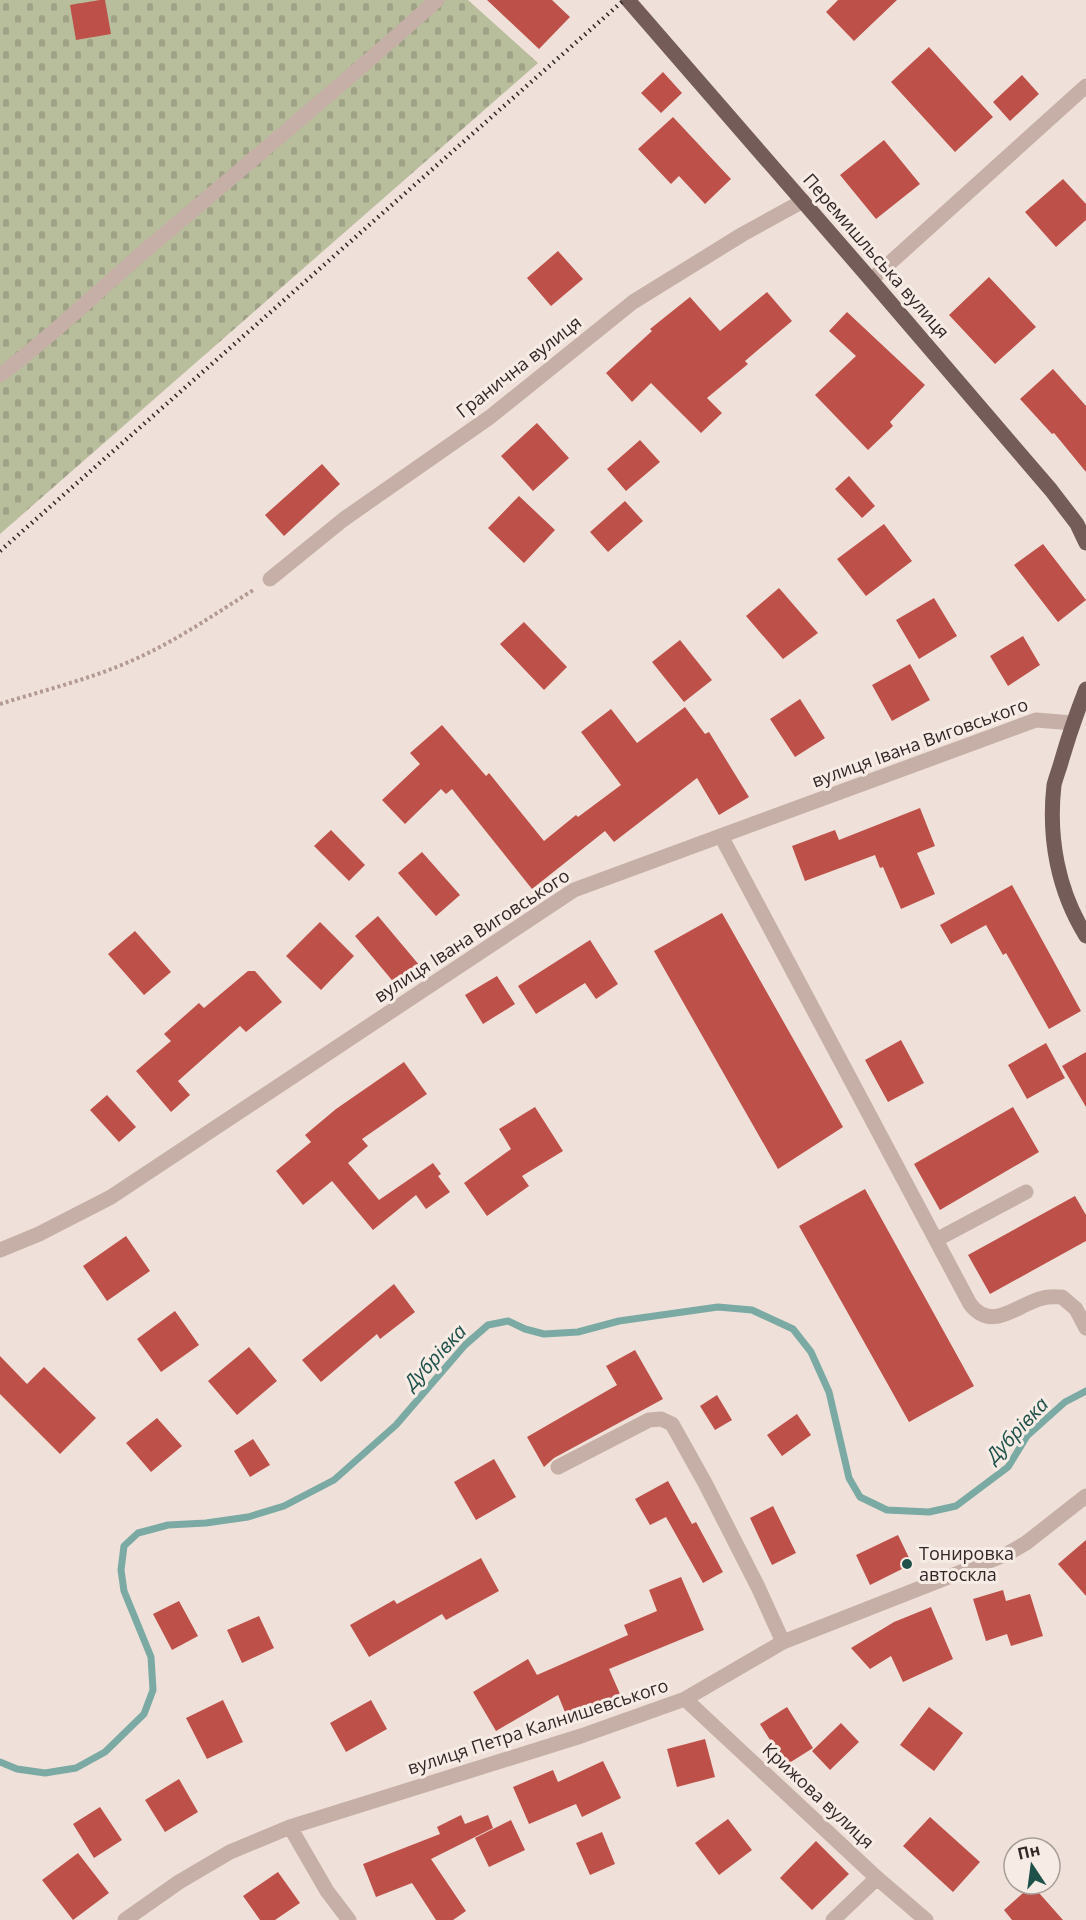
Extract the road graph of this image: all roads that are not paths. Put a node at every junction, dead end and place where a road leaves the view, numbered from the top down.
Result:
1 (437, 0) edge
2 (628, 0) edge
3 (1086, 86) edge
4 (803, 201) junction
5 (871, 280) junction
6 (0, 375) edge
7 (1086, 543) edge
8 (270, 579) road end
9 (1086, 689) edge
10 (1073, 723) junction
11 (721, 836) junction
12 (1086, 936) edge
13 (1026, 1191) dead end
14 (936, 1240) junction
15 (0, 1250) edge
16 (1086, 1328) edge
17 (558, 1467) dead end
18 (1086, 1496) edge
19 (783, 1642) junction
20 (685, 1699) junction
21 (290, 1827) junction
22 (877, 1878) junction
23 (125, 1920) edge
24 (349, 1920) edge
25 (833, 1920) edge
26 (926, 1920) edge

1 - 6 street
2 - 4 main road, Перемишльська вулиця
3 - 5 street
4 - 5 main road, Перемишльська вулиця
4 - 8 street, Гранична вулиця
5 - 7 main road, Перемишльська вулиця
9 - 10 main road
10 - 11 street, вулиця Івана Виговського
10 - 12 main road
11 - 14 street
11 - 15 street, вулиця Івана Виговського
13 - 14 street
14 - 16 street
17 - 19 street
18 - 19 street, вулиця Петра Калнишевського
19 - 20 street, вулиця Петра Калнишевського
20 - 21 street, вулиця Петра Калнишевського
20 - 22 street, Крижова вулиця
21 - 23 street, вулиця Петра Калнишевського
21 - 24 street
22 - 25 street
22 - 26 street, Крижова вулиця

